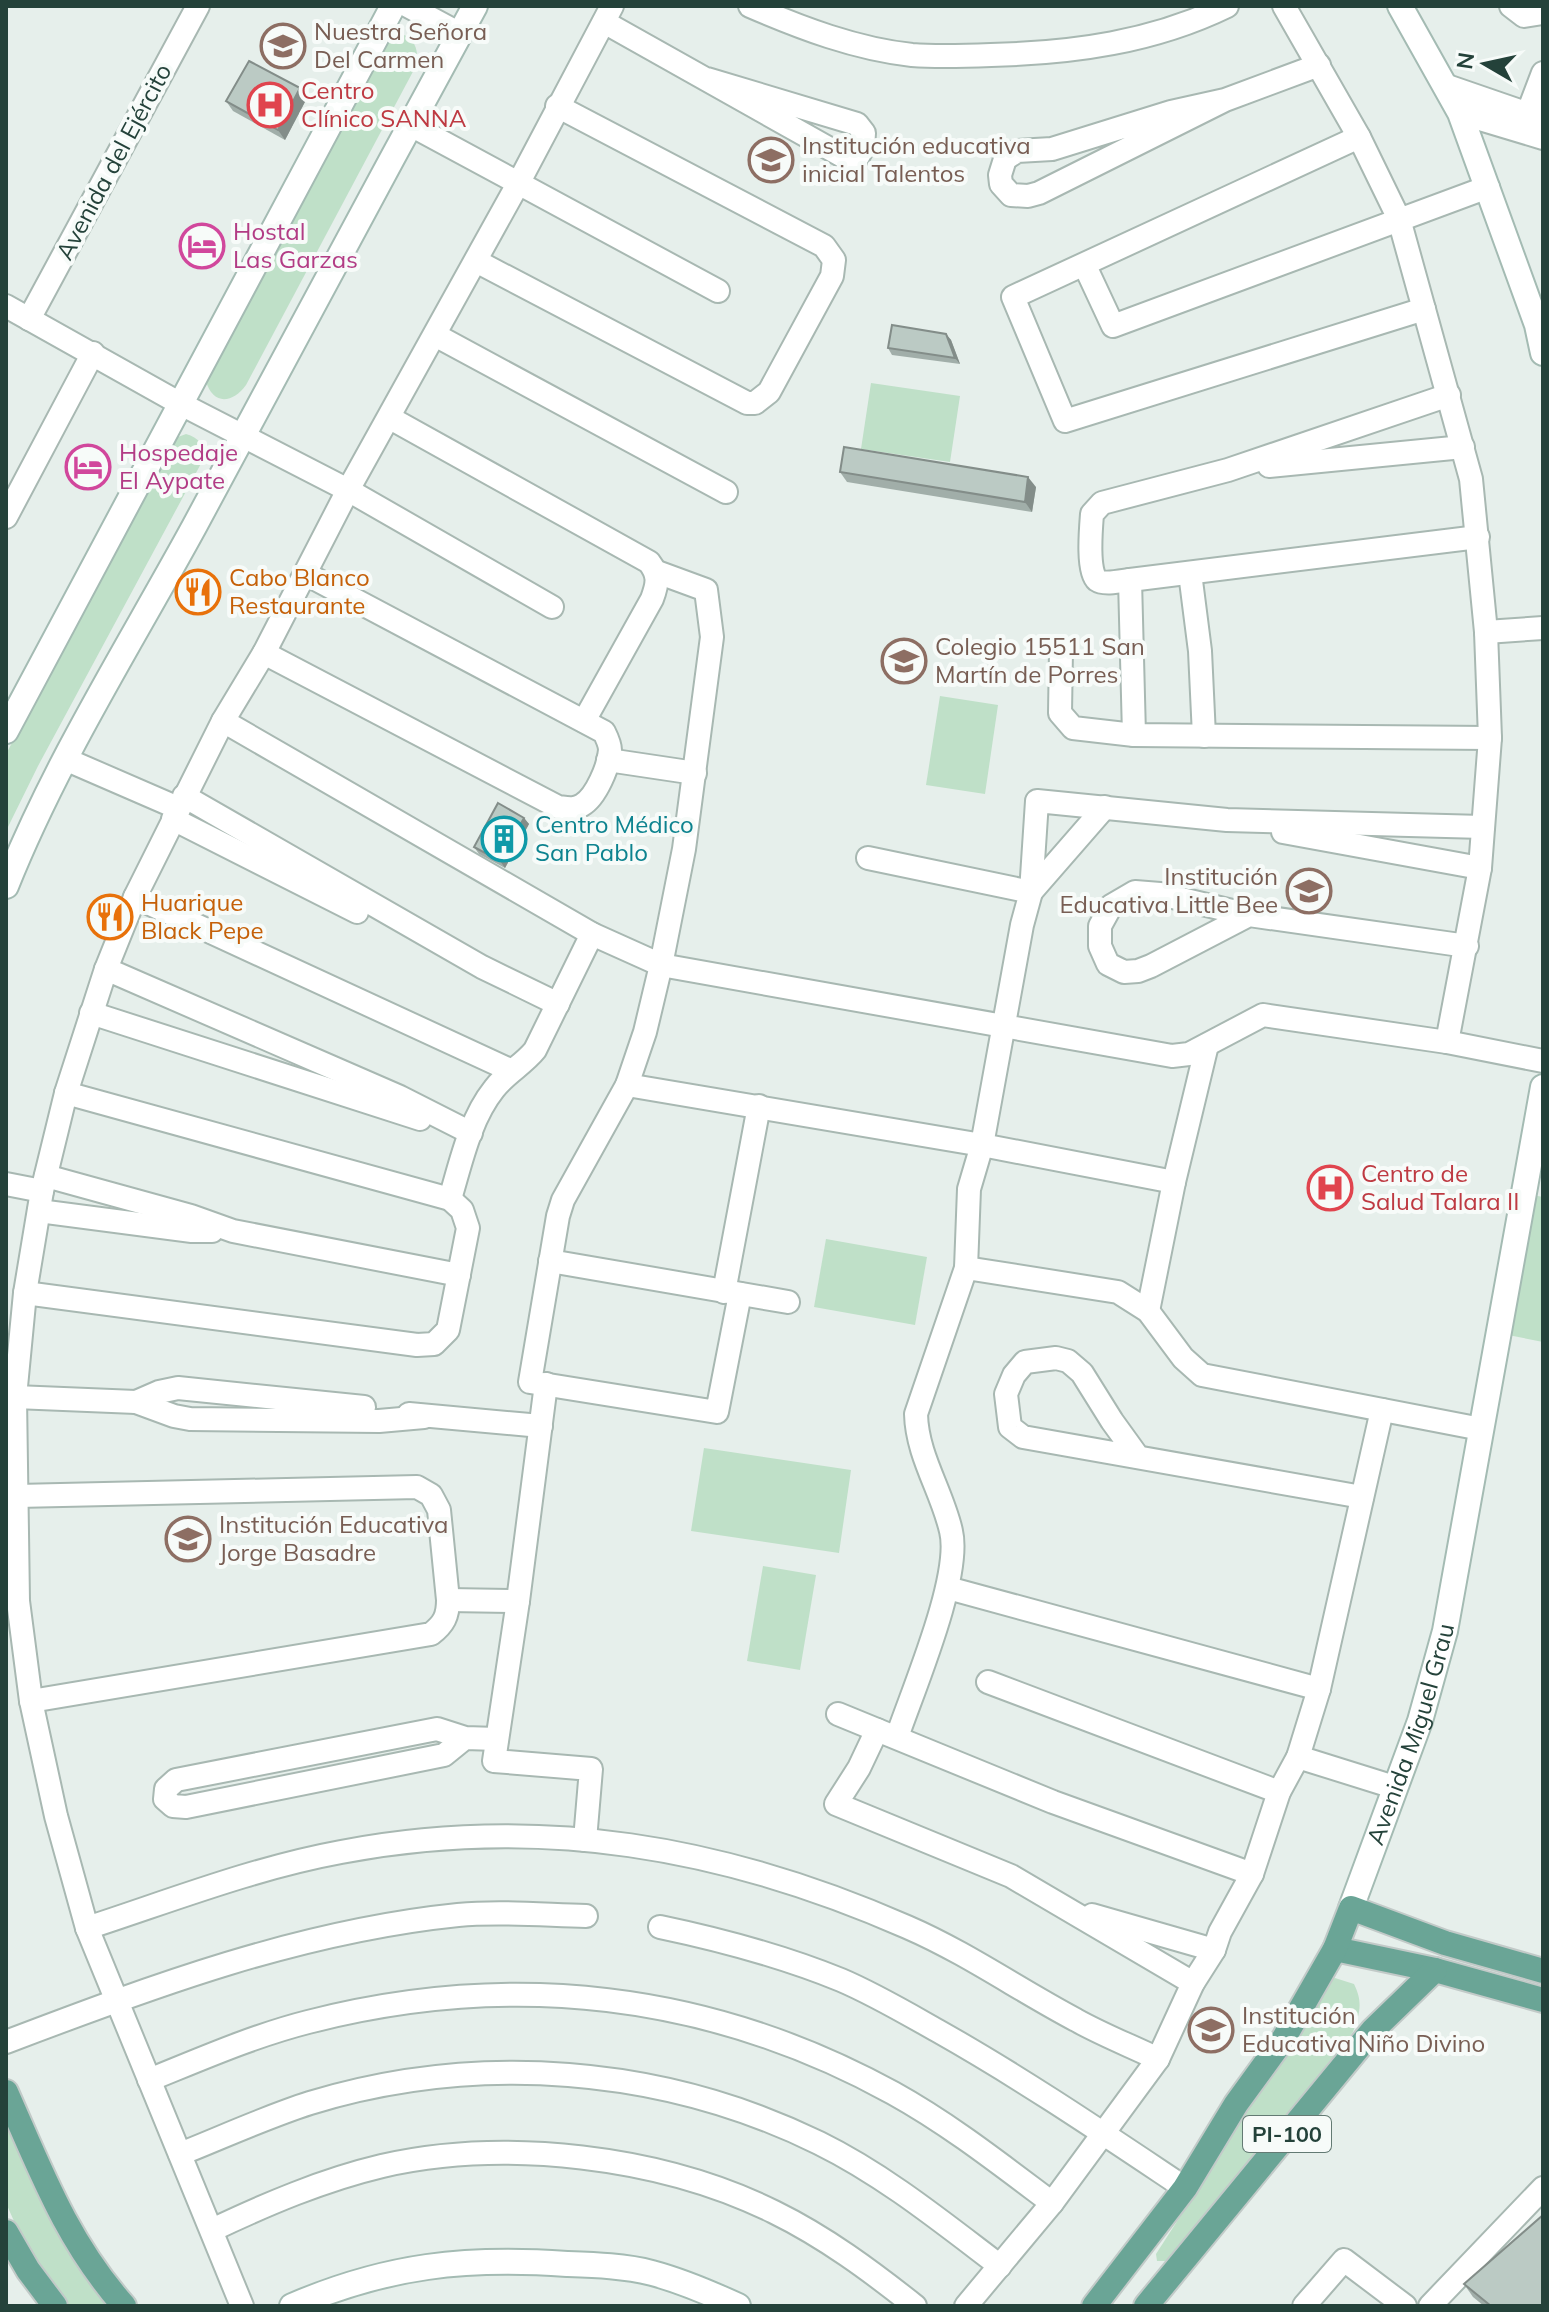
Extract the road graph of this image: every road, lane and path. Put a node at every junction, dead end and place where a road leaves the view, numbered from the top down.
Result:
1 (198, 6) edge
2 (393, 6) edge
3 (408, 6) edge
4 (475, 6) edge
5 (750, 6) edge
6 (1227, 6) edge
7 (1284, 6) edge
8 (1400, 6) edge
9 (1511, 6) edge
10 (1543, 13) edge
11 (608, 14) edge
12 (460, 34) junction
13 (1319, 65) junction
14 (1543, 73) edge
15 (707, 79) junction
16 (1447, 86) junction
17 (1225, 100) junction
18 (557, 106) junction
19 (1460, 113) junction
20 (1535, 117) edge
21 (409, 124) junction
22 (1359, 137) junction
23 (1543, 138) edge
24 (1052, 149) junction
25 (519, 182) junction
26 (1064, 182) junction
27 (1488, 187) junction
28 (1399, 219) junction
29 (476, 261) junction
30 (1085, 266) junction
31 (718, 291) dead end
32 (6, 306) edge
33 (1424, 309) junction
34 (29, 319) junction
35 (435, 335) junction
36 (93, 353) junction
37 (1543, 353) edge
38 (1449, 395) junction
39 (179, 403) junction
40 (390, 418) junction
41 (1350, 429) junction
42 (243, 436) junction
43 (1463, 447) junction
44 (1358, 457) junction
45 (1228, 470) junction
46 (348, 490) junction
47 (726, 492) dead end
48 (6, 517) edge
49 (1478, 537) junction
50 (657, 572) junction
51 (1190, 573) junction
52 (306, 574) junction
53 (1130, 580) junction
54 (552, 607) dead end
55 (1543, 628) edge
56 (1486, 632) junction
57 (1061, 650) dead end
58 (264, 653) junction
59 (223, 721) junction
60 (584, 721) junction
61 (6, 731) edge
62 (1134, 735) junction
63 (1204, 736) junction
64 (1490, 738) junction
65 (65, 759) junction
66 (608, 760) junction
67 (695, 773) junction
68 (1105, 807) junction
69 (178, 808) junction
70 (1227, 820) junction
71 (1483, 827) junction
72 (868, 858) dead end
73 (1480, 868) junction
74 (6, 886) edge
75 (1031, 892) junction
76 (135, 897) junction
77 (1249, 915) junction
78 (592, 934) junction
79 (1467, 946) junction
80 (661, 965) junction
81 (106, 969) junction
82 (558, 1004) junction
83 (91, 1013) junction
84 (1002, 1025) junction
85 (1447, 1042) junction
86 (1207, 1045) junction
87 (1543, 1061) edge
88 (510, 1070) junction
89 (627, 1085) junction
90 (1543, 1087) edge
91 (66, 1093) junction
92 (759, 1106) junction
93 (471, 1133) junction
94 (982, 1145) junction
95 (1174, 1182) junction
96 (6, 1184) edge
97 (1533, 1187) edge
98 (42, 1193) junction
99 (450, 1199) junction
100 (233, 1231) junction
101 (550, 1261) junction
102 (966, 1268) junction
103 (459, 1275) junction
104 (25, 1293) junction
105 (732, 1293) junction
106 (788, 1302) dead end
107 (1148, 1311) junction
108 (546, 1384) junction
109 (15, 1397) junction
110 (1382, 1410) junction
111 (541, 1426) junction
112 (1481, 1429) junction
113 (1138, 1457) junction
114 (17, 1496) junction
115 (1362, 1497) junction
116 (948, 1588) junction
117 (448, 1600) junction
118 (12, 1601) edge
119 (518, 1601) junction
120 (988, 1682) dead end
121 (1319, 1689) junction
122 (31, 1701) junction
123 (838, 1714) dead end
124 (887, 1734) junction
125 (465, 1738) junction
126 (497, 1739) junction
127 (1298, 1757) junction
128 (1394, 1787) junction
129 (1279, 1792) junction
130 (585, 1840) junction
131 (1252, 1874) junction
132 (1064, 1907) junction
133 (1351, 1908) junction
134 (586, 1916) dead end
135 (660, 1927) dead end
136 (87, 1928) junction
137 (1335, 1949) junction
138 (1214, 1950) junction
139 (1435, 1970) junction
140 (1543, 1971) edge
141 (1193, 1983) junction
142 (1543, 2000) edge
143 (114, 2001) junction
144 (6, 2042) edge
145 (1158, 2059) junction
146 (149, 2080) junction
147 (6, 2092) edge
148 (1103, 2133) junction
149 (180, 2154) junction
150 (1185, 2188) junction
151 (1543, 2188) edge
152 (1052, 2203) junction
153 (212, 2230) junction
154 (6, 2232) edge
155 (1131, 2260) junction
156 (1000, 2266) junction
157 (1163, 2286) junction
158 (298, 2305) edge
159 (55, 2306) edge
160 (124, 2306) edge
161 (242, 2306) edge
162 (738, 2306) edge
163 (915, 2306) edge
164 (966, 2306) edge
165 (1094, 2306) edge
166 (1146, 2306) edge
167 (1304, 2306) edge
168 (1405, 2306) edge
169 (1430, 2306) edge

1 - 34 street, Avenida del Ejército
2 - 39 main road
3 - 12 street
4 - 12 main road
5 - 6 street
7 - 13 street
8 - 16 main road
9 - 10 street
11 - 15 street
11 - 18 street
12 - 21 main road
13 - 17 street
13 - 22 street
14 - 20 street
15 - 15 street
16 - 19 main road
16 - 20 street
17 - 24 street
17 - 26 street
18 - 25 street
18 - 29 street
19 - 23 street
19 - 27 main road
21 - 25 street
21 - 42 main road
22 - 28 street
22 - 30 street
24 - 26 street
24 - 26 street
25 - 29 street
25 - 31 street
27 - 28 street
27 - 37 main road
28 - 30 street
28 - 33 street
29 - 35 street
30 - 33 street
32 - 34 street
33 - 38 street
34 - 36 street
35 - 40 street
35 - 47 street
36 - 39 street
36 - 48 street
38 - 41 street
38 - 43 street
39 - 42 street
39 - 61 main road
40 - 46 street
40 - 50 street
41 - 44 street
41 - 45 street
42 - 46 street
42 - 65 main road
43 - 44 street
43 - 49 street
44 - 45 street
45 - 53 street
46 - 52 street
46 - 54 street
49 - 51 street
49 - 56 street
50 - 60 street
50 - 67 street
51 - 53 street
51 - 63 street
52 - 58 street
52 - 60 street
53 - 62 street
55 - 56 street
56 - 64 street
57 - 62 street
58 - 59 street
58 - 66 street
59 - 69 street
59 - 78 street
60 - 66 street
62 - 63 street
63 - 64 street
64 - 71 street
65 - 69 street
65 - 74 main road
66 - 67 street
67 - 80 street
68 - 70 street
68 - 75 street
68 - 75 street
69 - 76 street
69 - 82 street
70 - 71 street
70 - 73 street
71 - 73 street
72 - 75 street
73 - 79 street
75 - 84 street
76 - 81 street
76 - 88 street
77 - 77 street
77 - 79 street
78 - 80 street
78 - 82 street
79 - 85 street
80 - 84 street
80 - 89 street
81 - 83 street
81 - 93 street
82 - 88 street
83 - 91 street
83 - 93 street
84 - 86 street
84 - 94 street
85 - 86 street
85 - 87 street
86 - 95 street
88 - 93 street
89 - 92 street
89 - 101 street
90 - 97 main road, Avenida Miguel Grau
91 - 98 street
91 - 99 street
92 - 94 street
92 - 105 street
93 - 99 street
94 - 95 street
94 - 102 street
95 - 107 street
96 - 98 street
97 - 112 main road, Avenida Miguel Grau
98 - 100 street
98 - 100 street
98 - 104 street
99 - 103 street
100 - 103 street
101 - 105 street
101 - 108 street
102 - 107 street
102 - 116 street
103 - 104 street
104 - 109 street
105 - 106 street
105 - 108 street
107 - 110 street
108 - 111 street
109 - 111 street
109 - 114 street
110 - 112 street
110 - 115 street
111 - 119 street
112 - 128 main road, Avenida Miguel Grau
113 - 113 street
113 - 115 street
114 - 117 street
114 - 118 street
115 - 121 street
116 - 121 street
116 - 124 street
117 - 119 street
117 - 122 street
118 - 122 street
119 - 126 street
120 - 129 street
121 - 127 street
122 - 136 street
123 - 124 street
124 - 131 street
124 - 132 street
125 - 125 street
125 - 126 street
126 - 130 street
127 - 128 street
127 - 129 street
128 - 133 main road, Avenida Miguel Grau
129 - 131 street
130 - 136 street
130 - 145 street
131 - 138 street
132 - 138 street
132 - 141 street
133 - 137 main road, Avenida Miguel Grau / PI-100
133 - 140 main road
134 - 143 street
135 - 148 street
136 - 143 street
137 - 139 main road
137 - 150 main road, Avenida Miguel Grau / PI-100
138 - 141 street
139 - 142 main road
139 - 157 main road, PI-100
141 - 145 street
143 - 144 street
143 - 146 street
145 - 148 street
146 - 149 street
146 - 152 street
147 - 160 main road
148 - 150 street
148 - 152 street
149 - 153 street
149 - 156 street
150 - 155 main road, Avenida Miguel Grau / PI-100
151 - 169 street
152 - 156 street
153 - 161 street
153 - 163 street
154 - 159 main road
155 - 157 main road
155 - 165 main road, Avenida Miguel Grau / PI-100
156 - 164 street
157 - 166 main road, PI-100
158 - 162 main road
167 - 168 street

